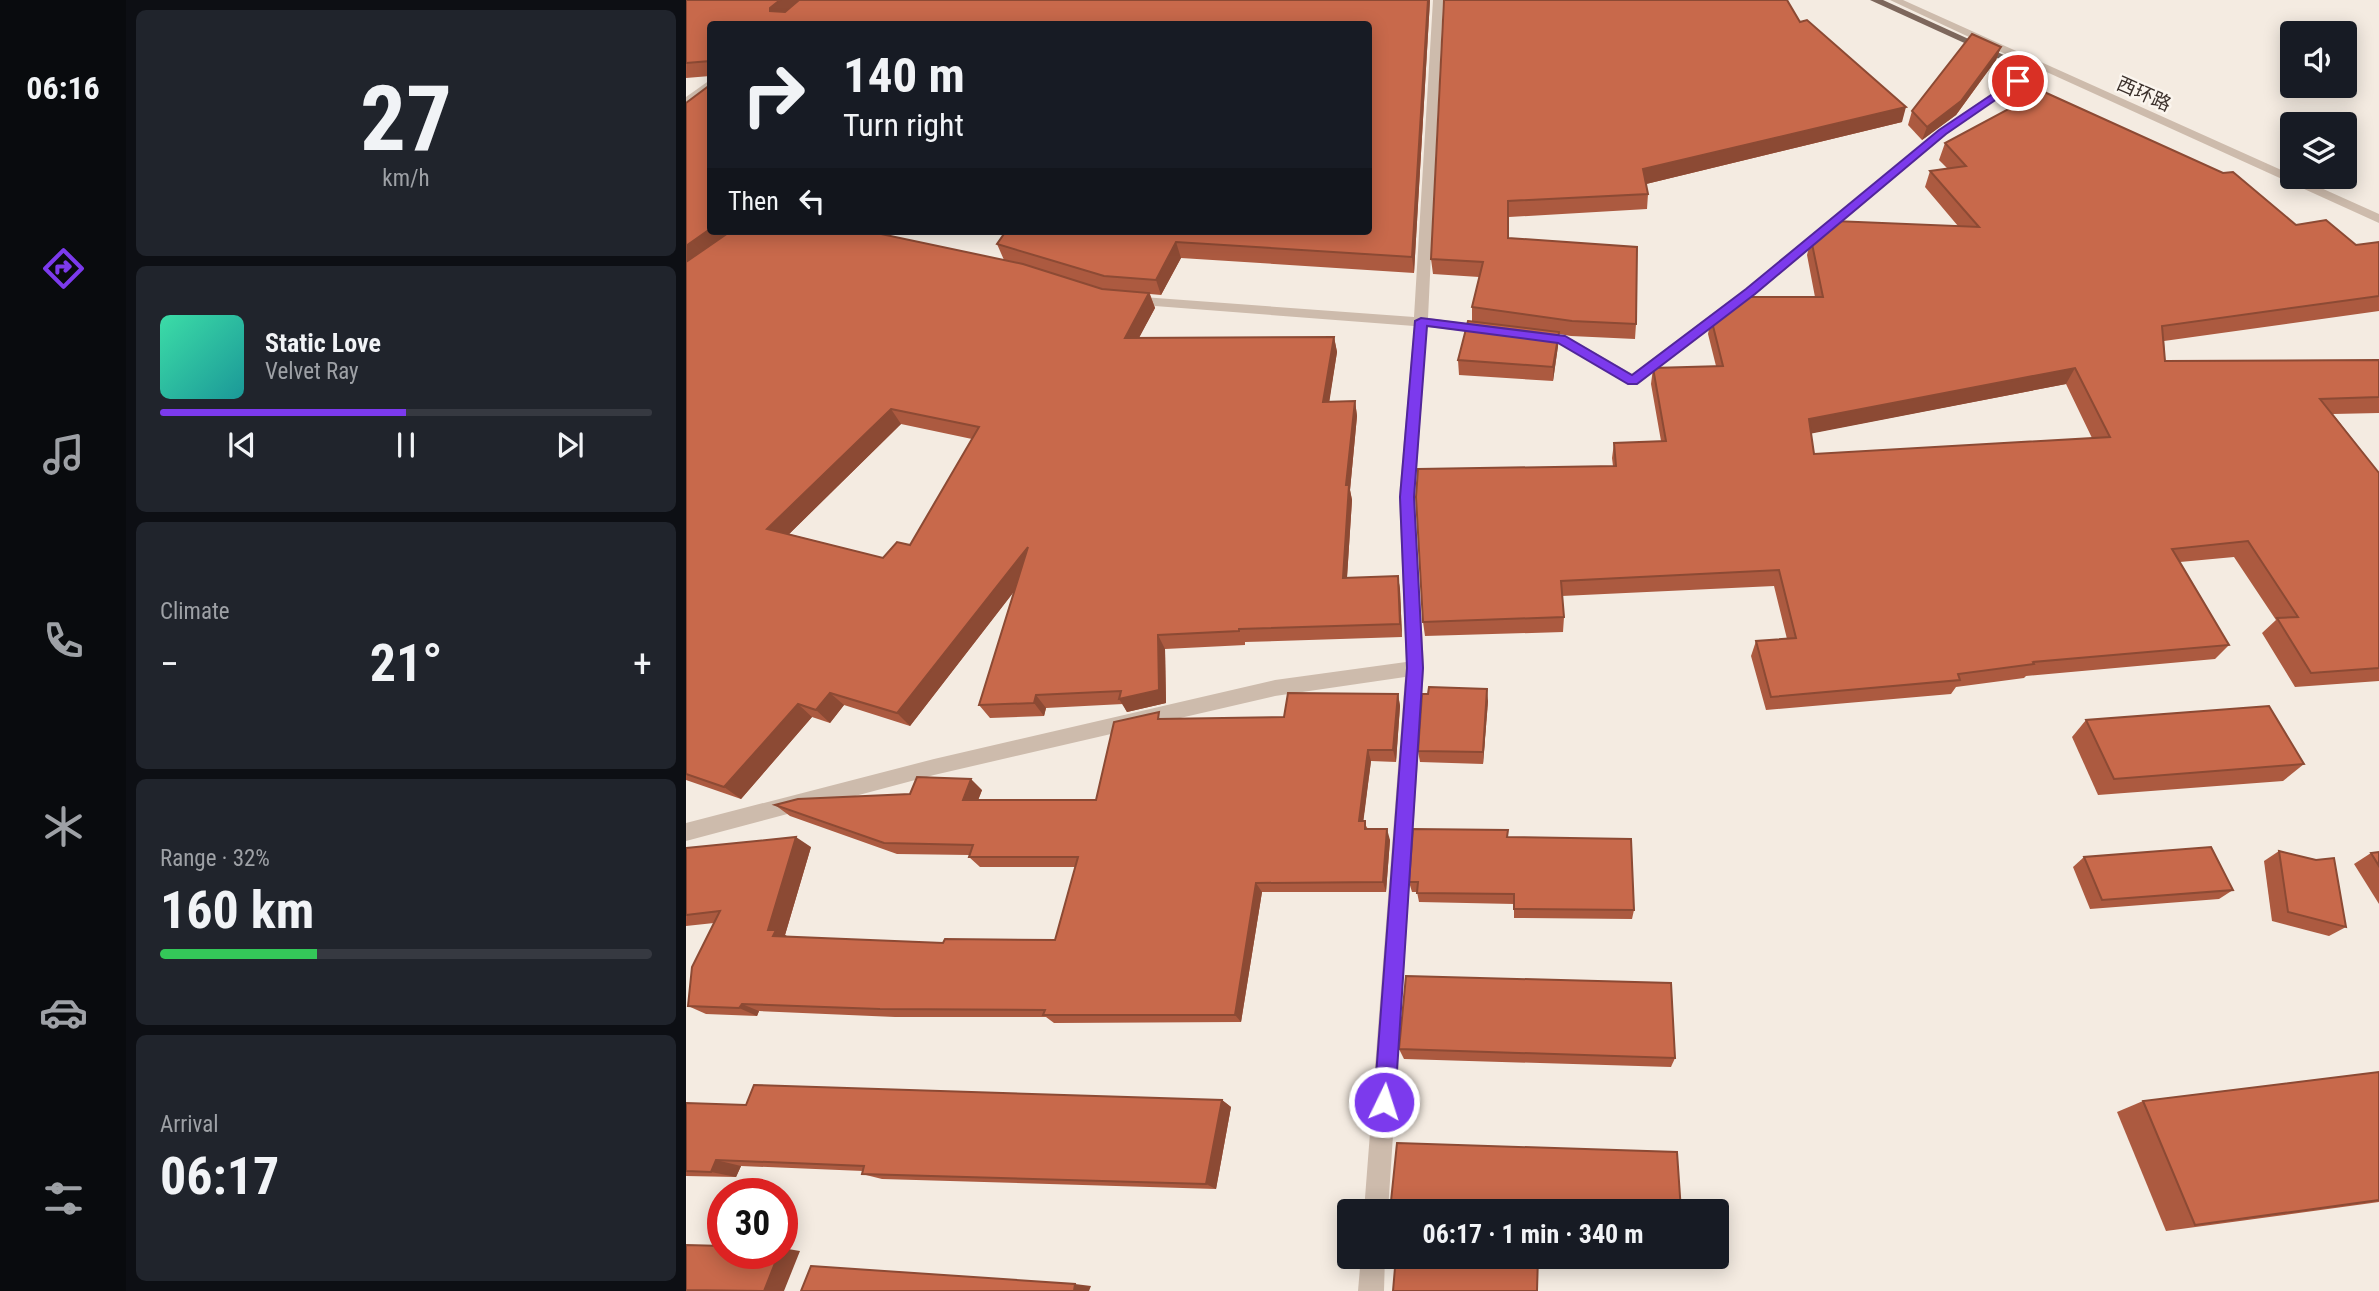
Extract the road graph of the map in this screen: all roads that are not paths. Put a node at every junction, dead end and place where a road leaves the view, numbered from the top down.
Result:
1 (1438, 0) edge
2 (1875, 0) edge
3 (1895, 0) edge
4 (2035, 68) junction
5 (707, 86) edge
6 (686, 103) edge
7 (2379, 219) edge
8 (1109, 298) edge
9 (1421, 321) junction
10 (1497, 331) edge
11 (1523, 334) edge
12 (1415, 668) junction
13 (686, 832) edge
14 (1377, 1199) edge
15 (1372, 1269) edge
16 (1371, 1291) edge

1 - 9 street
2 - 4 main road, 西环路
3 - 4 street, 西环路
4 - 7 street, 西环路
4 - 11 street
5 - 6 street
8 - 9 street
9 - 10 street
9 - 12 street
12 - 13 street
12 - 14 street
15 - 16 street

